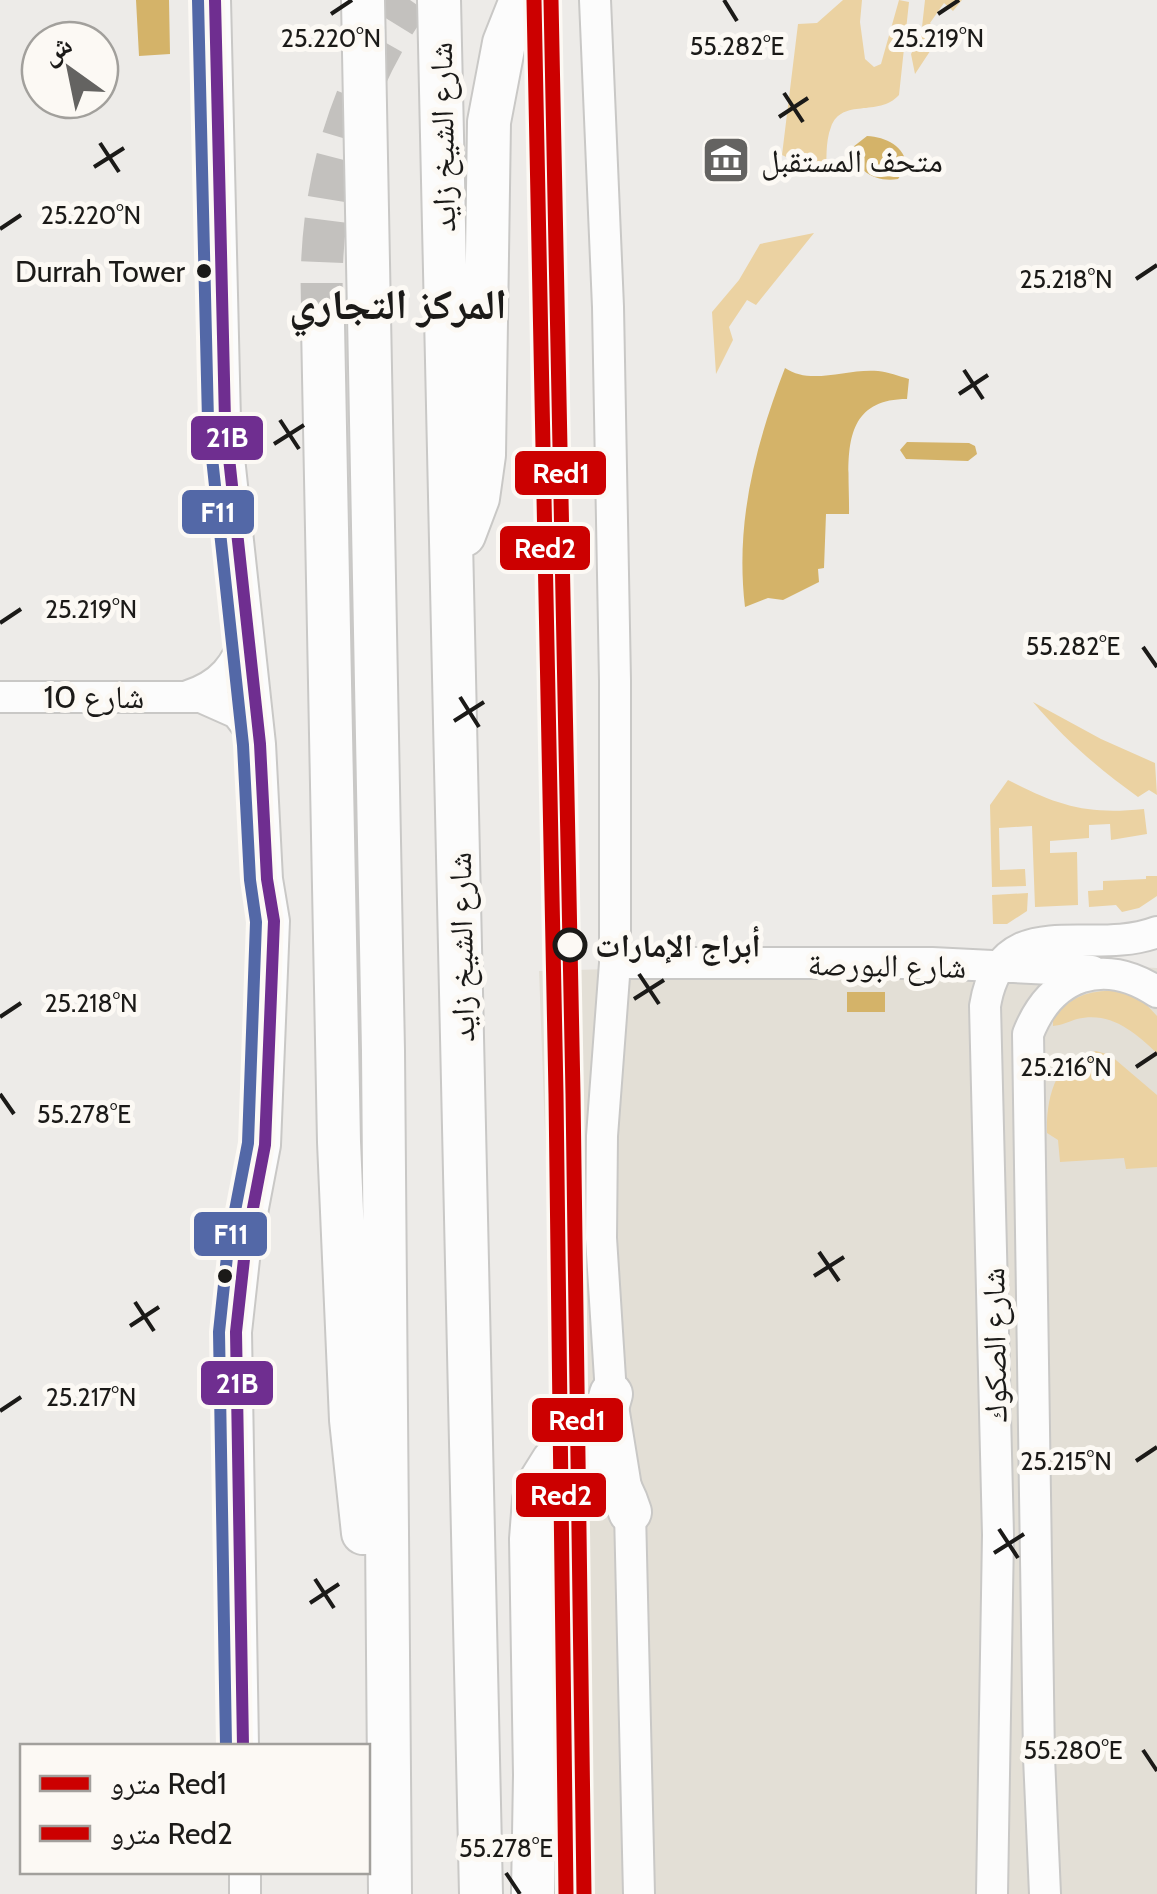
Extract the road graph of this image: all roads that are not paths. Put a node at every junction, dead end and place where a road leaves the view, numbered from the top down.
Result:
1 (216, 0) edge
2 (363, 0) edge
3 (439, 0) edge
4 (521, 0) edge
5 (595, 0) edge
6 (323, 325) tunnel mouth
7 (452, 558) junction
8 (248, 632) junction
9 (188, 696) junction
10 (0, 697) edge
11 (260, 744) junction
12 (1157, 932) edge
13 (615, 963) junction
14 (932, 964) junction
15 (996, 967) junction
16 (1098, 972) junction
17 (1157, 992) edge
18 (986, 1023) junction
19 (611, 1394) junction
20 (576, 1442) junction
21 (630, 1512) junction
22 (386, 1628) junction
23 (243, 1744) edge
24 (995, 1756) junction
25 (1042, 1841) junction
26 (390, 1894) edge
27 (481, 1894) edge
28 (532, 1894) edge
29 (638, 1894) edge
30 (992, 1894) edge
31 (1005, 1894) edge
32 (1026, 1894) edge
33 (1044, 1894) edge

1 - 8 street
2 - 22 highway
3 - 7 highway, شارع الشيخ زايد
4 - 7 highway
5 - 13 street
6 - 22 highway
7 - 27 highway, شارع الشيخ زايد
8 - 9 street, شارع 10
8 - 11 street
9 - 10 street, شارع 10
9 - 11 street, شارع 10
11 - 23 street
12 - 15 street
13 - 14 street, شارع البورصة
13 - 19 street
14 - 15 street, شارع البورصة
14 - 18 street
15 - 16 street, شارع البورصة
15 - 18 street, شارع الصكوك
16 - 17 street
16 - 25 street, شارع الصكوك
18 - 24 street, شارع الصكوك
19 - 20 highway
19 - 21 street
20 - 21 highway
20 - 28 highway
21 - 29 street
22 - 26 highway
24 - 30 street, شارع الصكوك
24 - 31 street
25 - 32 street
25 - 33 street, شارع الصكوك

